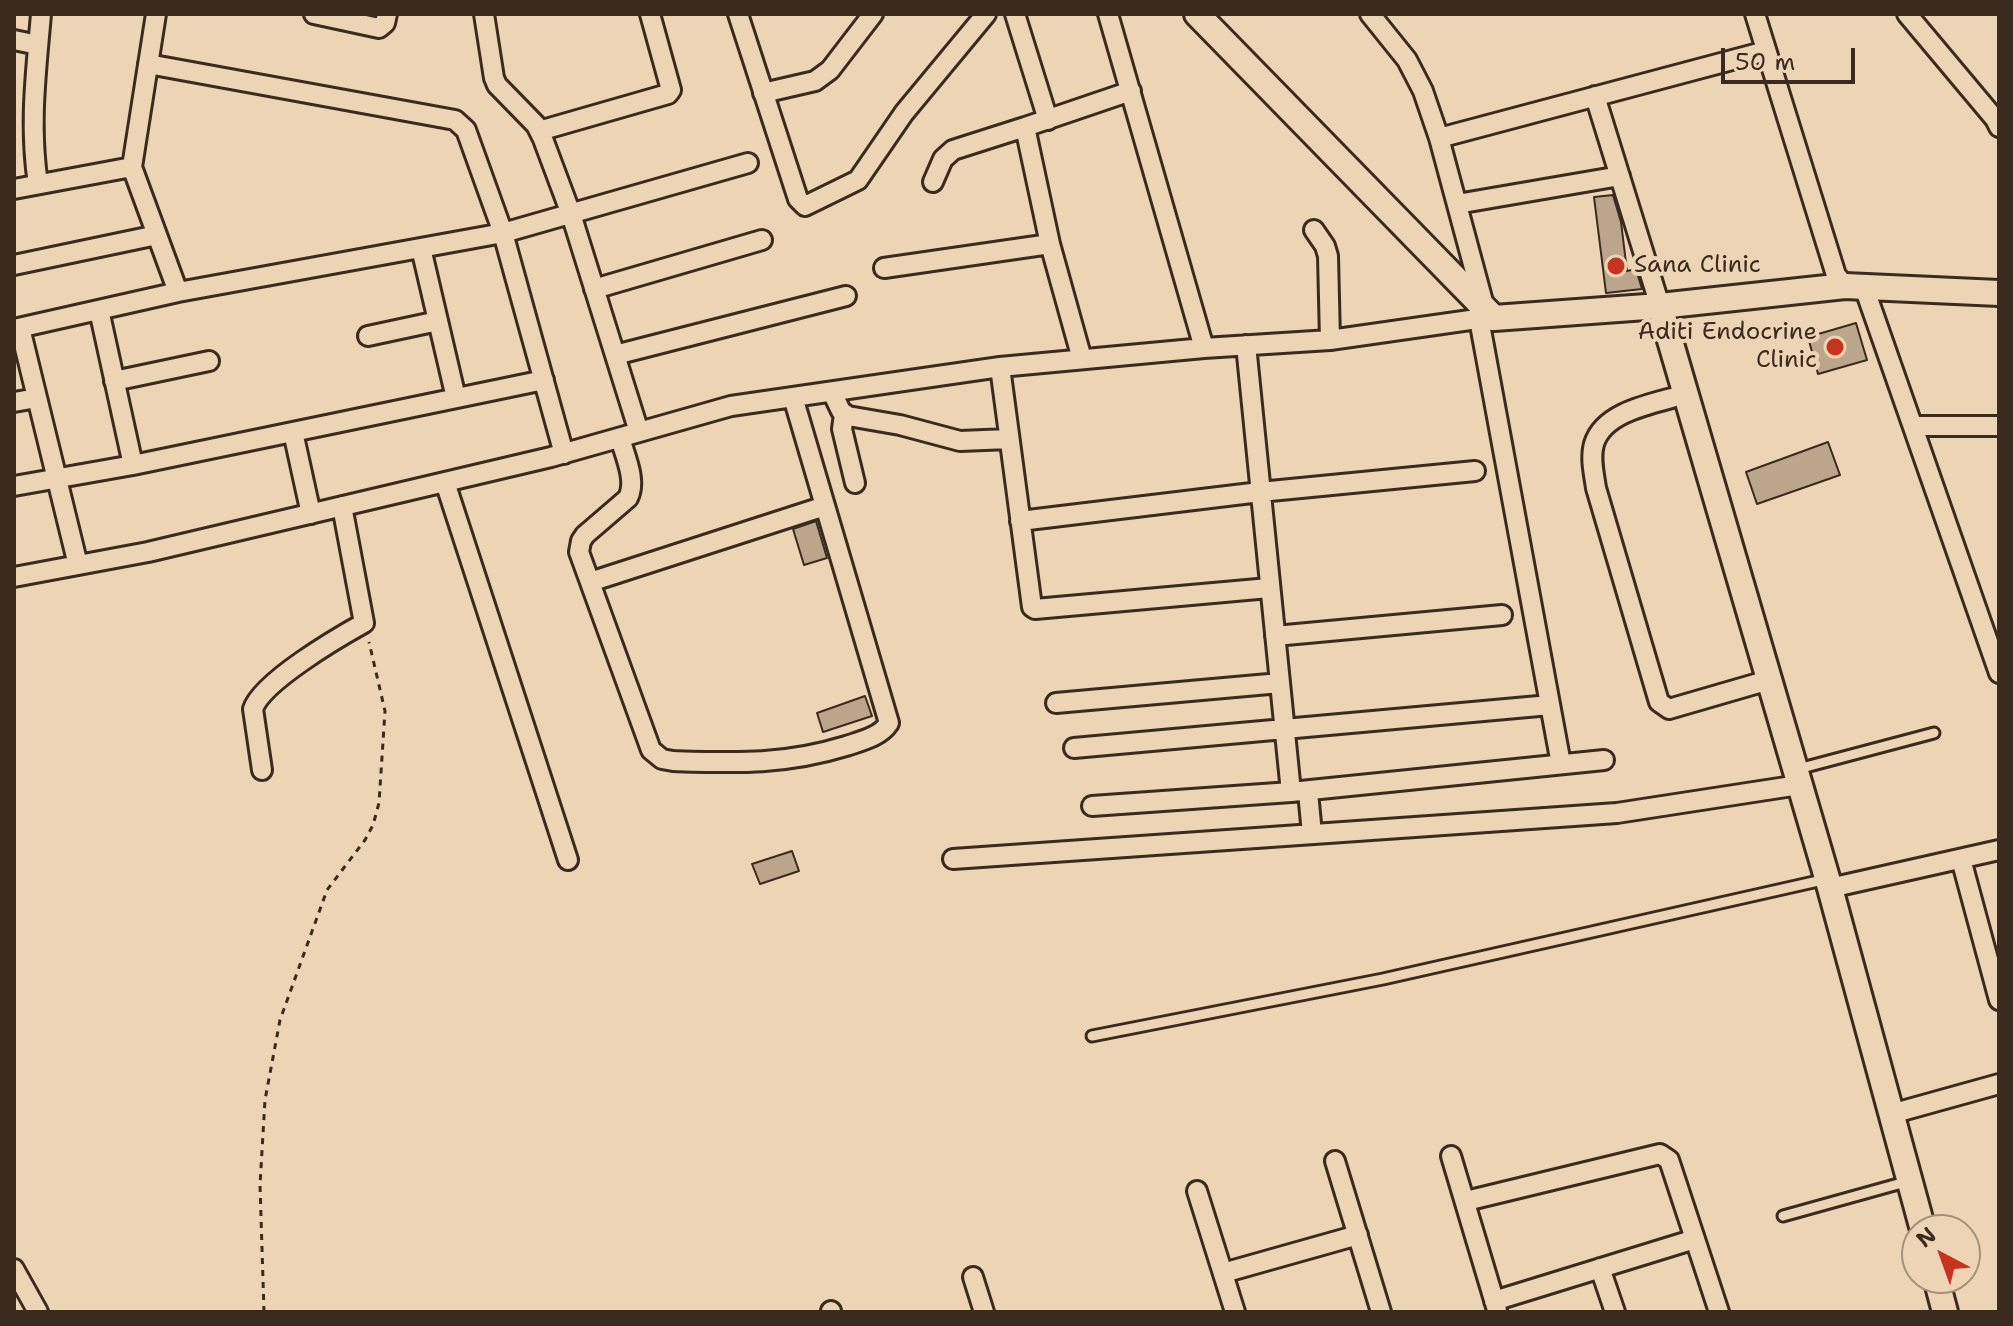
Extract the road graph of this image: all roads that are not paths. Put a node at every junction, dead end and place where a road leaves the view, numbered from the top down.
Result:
1 (41, 14) edge
2 (156, 14) edge
3 (314, 14) edge
4 (387, 14) edge
5 (484, 14) edge
6 (650, 14) edge
7 (738, 14) edge
8 (873, 14) edge
9 (986, 14) edge
10 (1015, 14) edge
11 (1108, 14) edge
12 (1197, 14) edge
13 (1370, 14) edge
14 (1755, 14) edge
15 (1907, 14) edge
16 (14, 40) edge
17 (38, 45) junction
18 (1766, 51) junction
19 (148, 64) junction
20 (1131, 91) junction
21 (763, 93) junction
22 (1595, 96) junction
23 (23, 118) edge
24 (1048, 120) junction
25 (1025, 127) junction
26 (1999, 127) edge
27 (539, 131) junction
28 (1439, 138) junction
29 (748, 163) dead end
30 (132, 167) junction
31 (1620, 176) junction
32 (933, 182) dead end
33 (38, 184) junction
34 (14, 189) edge
35 (1457, 204) junction
36 (571, 214) junction
37 (1314, 230) dead end
38 (503, 233) junction
39 (157, 235) junction
40 (762, 240) dead end
41 (1050, 244) junction
42 (421, 248) junction
43 (14, 265) edge
44 (884, 268) dead end
45 (1854, 286) junction
46 (594, 289) junction
47 (178, 292) junction
48 (1999, 293) edge
49 (846, 296) dead end
50 (1660, 306) junction
51 (99, 310) junction
52 (1485, 316) junction
53 (438, 321) junction
54 (17, 329) edge
55 (368, 336) dead end
56 (1330, 340) junction
57 (1246, 345) junction
58 (1204, 348) junction
59 (615, 355) junction
60 (1082, 359) junction
61 (209, 361) dead end
62 (1000, 367) junction
63 (544, 380) junction
64 (114, 381) junction
65 (832, 392) junction
66 (1686, 394) junction
67 (793, 397) junction
68 (37, 398) junction
69 (456, 398) junction
70 (14, 402) edge
71 (844, 414) junction
72 (1914, 426) junction
73 (1999, 426) edge
74 (293, 432) junction
75 (639, 432) junction
76 (620, 438) junction
77 (1009, 439) junction
78 (564, 454) junction
79 (133, 465) junction
80 (1475, 471) dead end
81 (57, 479) junction
82 (445, 482) junction
83 (855, 483) dead end
84 (14, 486) edge
85 (1260, 492) junction
86 (342, 506) junction
87 (825, 506) junction
88 (311, 514) junction
89 (1020, 521) junction
90 (78, 565) junction
91 (14, 577) edge
92 (590, 582) junction
93 (1269, 588) junction
94 (1502, 615) dead end
95 (1275, 636) junction
96 (1999, 673) edge
97 (1769, 680) junction
98 (1280, 683) junction
99 (1056, 703) dead end
100 (1550, 705) junction
101 (1285, 729) junction
102 (1934, 733) dead end
103 (1074, 748) dead end
104 (1604, 760) dead end
105 (1561, 764) junction
106 (262, 770) dead end
107 (1797, 778) junction
108 (1299, 792) junction
109 (1092, 806) dead end
110 (1312, 834) junction
111 (1999, 850) edge
112 (953, 859) dead end
113 (1961, 859) junction
114 (568, 860) dead end
115 (1828, 884) junction
116 (1984, 943) junction
117 (1999, 961) edge
118 (1999, 1000) edge
119 (1092, 1036) dead end
120 (1999, 1084) edge
121 (1891, 1114) junction
122 (1451, 1156) dead end
123 (1335, 1161) dead end
124 (1909, 1181) junction
125 (1197, 1191) dead end
126 (1466, 1201) junction
127 (1918, 1214) edge
128 (1783, 1216) dead end
129 (1358, 1235) junction
130 (1695, 1239) junction
131 (1600, 1268) junction
132 (14, 1269) edge
133 (1223, 1273) junction
134 (973, 1277) dead end
135 (1496, 1307) edge
136 (38, 1312) edge
137 (984, 1312) edge
138 (1235, 1312) edge
139 (1381, 1312) edge
140 (1615, 1312) edge
141 (1719, 1312) edge

1 - 17 street
2 - 19 street
3 - 4 street
5 - 27 street
6 - 27 street
7 - 21 street
8 - 21 street
9 - 21 street
10 - 24 street
11 - 20 street
12 - 52 street
13 - 28 street
14 - 18 street
15 - 26 street
16 - 17 street
17 - 23 street
18 - 22 street
18 - 45 street
19 - 30 street
19 - 38 street
20 - 24 street
20 - 58 street
22 - 28 street
22 - 31 street
23 - 33 street
24 - 25 street
25 - 32 street
25 - 41 street
27 - 36 street
28 - 35 street
29 - 36 street
30 - 33 street
30 - 39 street
31 - 35 street
31 - 50 street
33 - 34 street
35 - 52 street
36 - 38 street
36 - 46 street
37 - 56 street
38 - 42 street
38 - 63 street
39 - 43 street
39 - 47 street
40 - 46 street
41 - 44 street
41 - 60 street
42 - 47 street
42 - 53 street
45 - 48 street
45 - 50 street
45 - 72 street
46 - 59 street
47 - 51 street
49 - 59 street
50 - 52 street
50 - 66 street
51 - 54 street
51 - 64 street
52 - 56 street
52 - 100 street
53 - 55 street
53 - 69 street
54 - 68 street
56 - 57 street
57 - 58 street
57 - 85 street
58 - 60 street
59 - 75 street
60 - 62 street
61 - 64 street
62 - 65 street
62 - 77 street
63 - 69 street
63 - 78 street
64 - 79 street
65 - 67 street
65 - 71 street
66 - 97 street
66 - 97 street
67 - 75 street
67 - 87 street
68 - 70 street
68 - 81 street
69 - 74 street
71 - 77 street
71 - 83 street
72 - 73 street
72 - 96 street
74 - 79 street
74 - 88 street
75 - 76 street
76 - 78 street
76 - 92 street
77 - 89 street
78 - 82 street
79 - 81 street
80 - 85 street
81 - 84 street
81 - 90 street
82 - 86 street
82 - 114 street
85 - 89 street
85 - 93 street
86 - 88 street
86 - 106 street
87 - 92 street
87 - 92 street
88 - 90 street
89 - 93 street
90 - 91 street
93 - 95 street
94 - 95 street
95 - 98 street
97 - 107 street
98 - 99 street
98 - 101 street
100 - 101 street
100 - 105 street
101 - 103 street
101 - 108 street
102 - 107 lane
104 - 105 street
105 - 108 street
107 - 110 street
107 - 115 street
108 - 109 street
108 - 110 street
110 - 112 street
111 - 113 street
113 - 115 street
113 - 116 street
115 - 119 lane
115 - 121 street
116 - 117 street
116 - 118 street
120 - 121 street
121 - 124 street
122 - 126 street
123 - 129 street
124 - 127 street
124 - 128 lane
125 - 133 street
126 - 130 street
126 - 135 street
129 - 133 street
129 - 139 street
130 - 131 street
130 - 141 street
131 - 135 street
131 - 140 street
132 - 136 street
133 - 138 street
134 - 137 street

